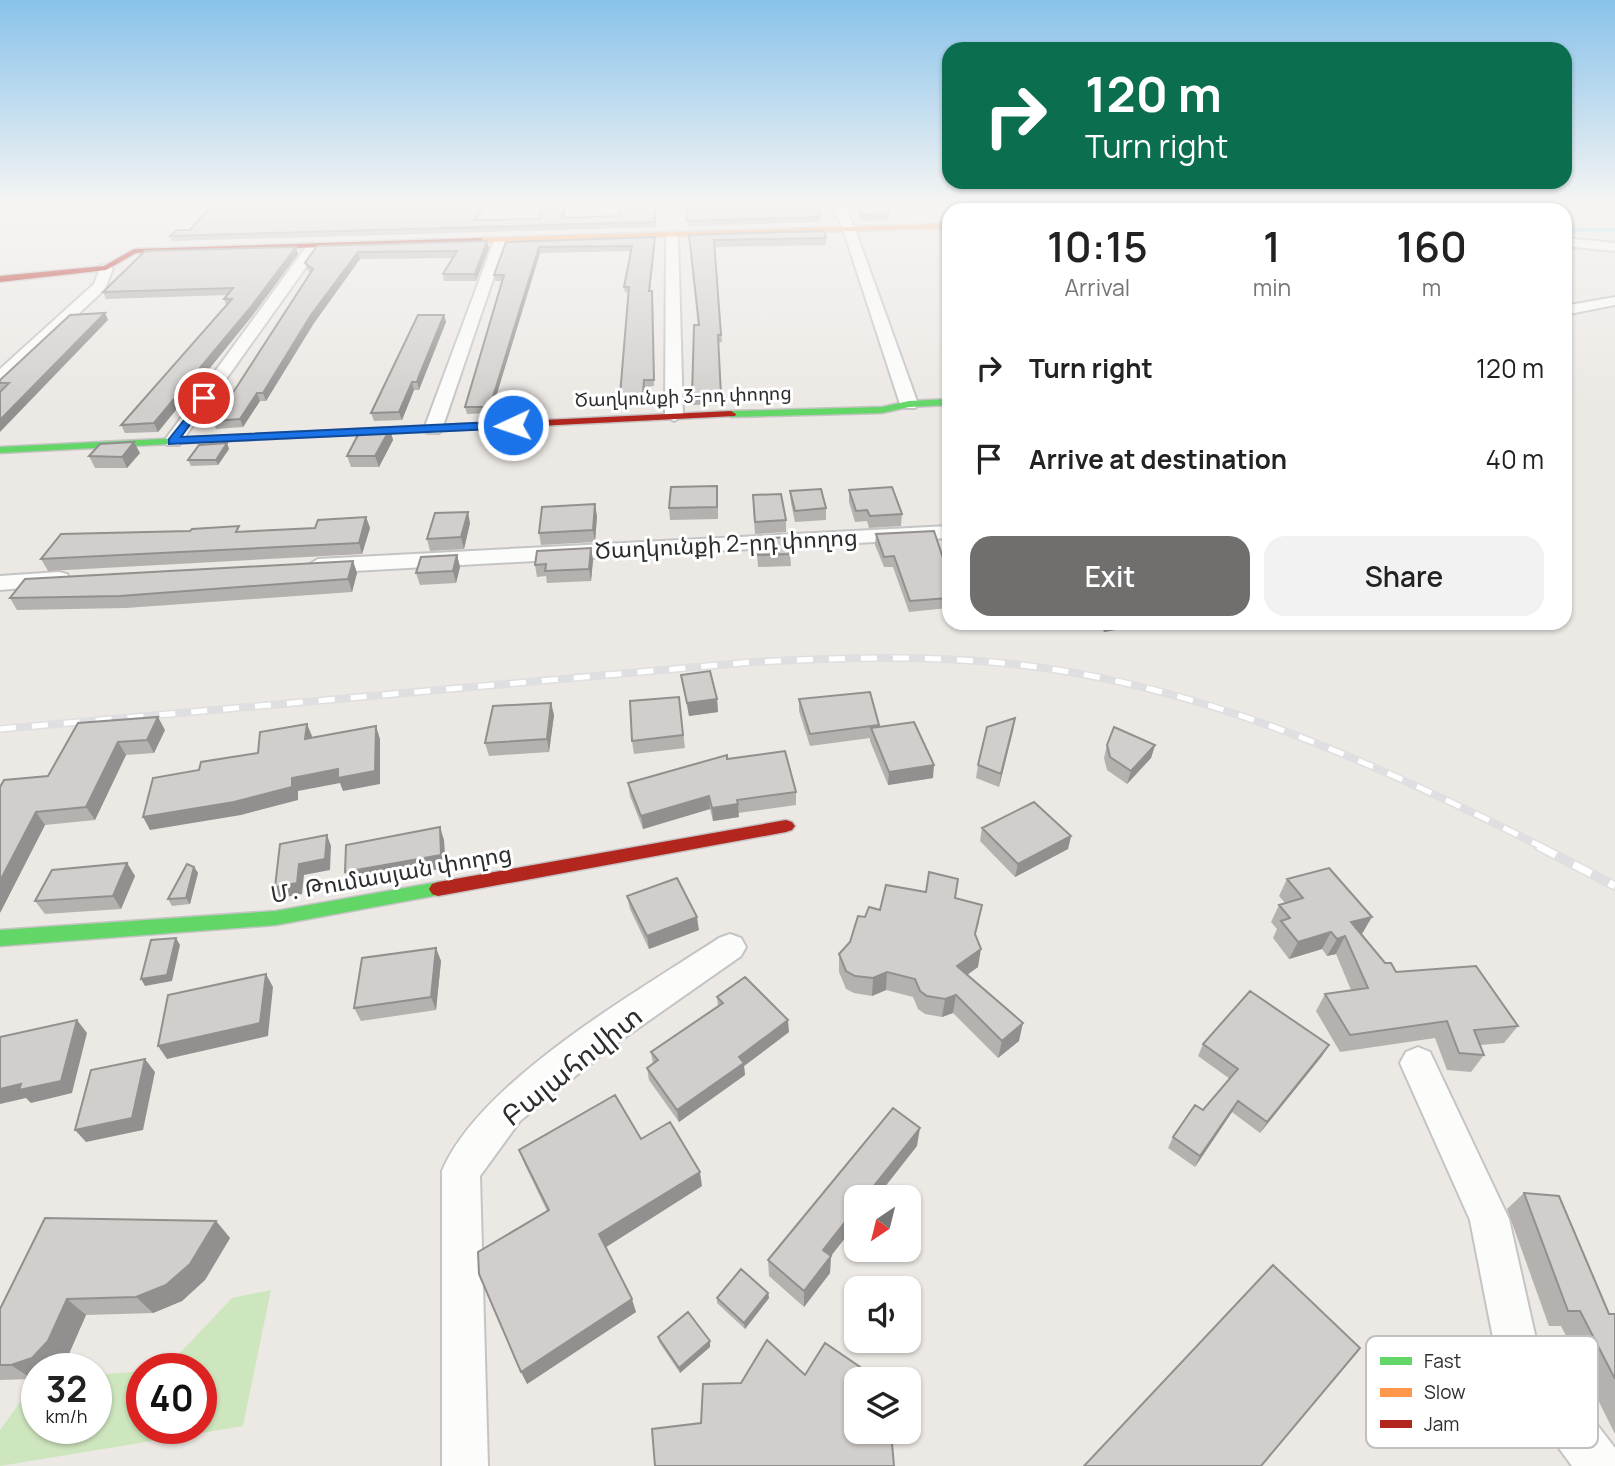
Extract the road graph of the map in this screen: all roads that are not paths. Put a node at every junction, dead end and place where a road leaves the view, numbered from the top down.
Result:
1 (83, 270) edge
2 (105, 270) edge
3 (296, 270) edge
4 (490, 270) edge
5 (672, 270) edge
6 (863, 270) edge
7 (0, 279) edge
8 (1615, 301) edge
9 (1572, 309) edge
10 (0, 378) edge
11 (942, 402) edge
12 (909, 404) junction
13 (674, 416) junction
14 (433, 429) junction
15 (173, 441) junction
16 (0, 450) edge
17 (942, 532) edge
18 (290, 567) edge
19 (83, 578) edge
20 (0, 583) edge
21 (786, 826) dead end
22 (0, 938) edge
23 (730, 947) dead end
24 (1418, 1063) dead end
25 (1514, 1336) edge
26 (1586, 1448) edge
27 (465, 1466) edge
28 (1600, 1466) edge

1 - 7 street
2 - 10 street
3 - 15 street
4 - 14 street
5 - 13 street
6 - 12 street
8 - 9 street
11 - 12 street, Ծաղկունքի 3-րդ փողոց
12 - 13 street, Ծաղկունքի 3-րդ փողոց
13 - 14 street, Ծաղկունքի 3-րդ փողոց
14 - 15 street, Ծաղկունքի 3-րդ փողոց
15 - 16 street, Ծաղկունքի 3-րդ փողոց
17 - 18 street, Ծաղկունքի 2-րդ փողոց
19 - 20 street
21 - 22 street, Մ․ Թումասյան փողոց
23 - 27 street, Բալահովիտ
24 - 25 street
26 - 28 street

